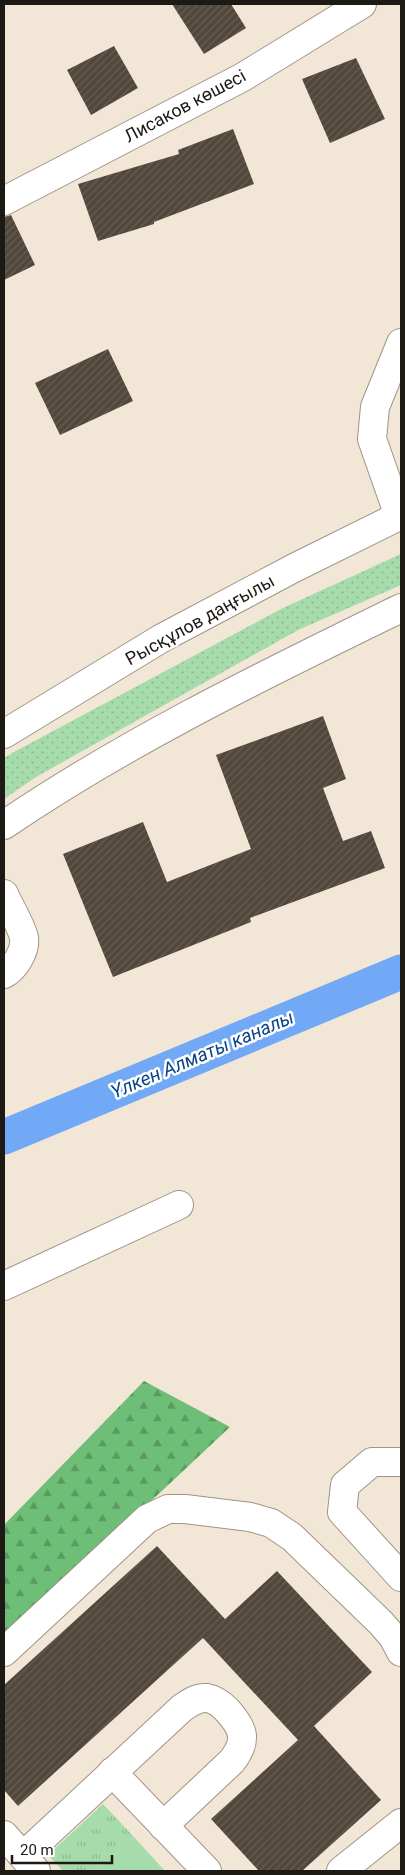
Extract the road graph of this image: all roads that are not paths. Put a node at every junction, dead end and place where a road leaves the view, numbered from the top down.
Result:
1 (362, 4) edge
2 (4, 202) edge
3 (401, 343) edge
4 (400, 516) edge
5 (401, 608) edge
6 (4, 734) edge
7 (4, 825) edge
8 (4, 894) edge
9 (4, 974) edge
10 (179, 1205) dead end
11 (4, 1286) edge
12 (401, 1462) edge
13 (401, 1577) edge
14 (4, 1652) edge
15 (401, 1652) edge
16 (112, 1772) junction
17 (401, 1823) edge
18 (163, 1826) junction
19 (4, 1835) edge
20 (30, 1864) edge
21 (207, 1871) edge
22 (341, 1871) edge

1 - 2 main road, Лисаков көшесі
3 - 4 main road
4 - 6 main road, Рысқұлов даңғылы
5 - 7 main road
8 - 9 main road
10 - 11 main road
12 - 13 main road
14 - 15 main road
16 - 18 main road
16 - 18 main road
16 - 20 main road
17 - 22 main road
18 - 21 main road
19 - 20 main road

